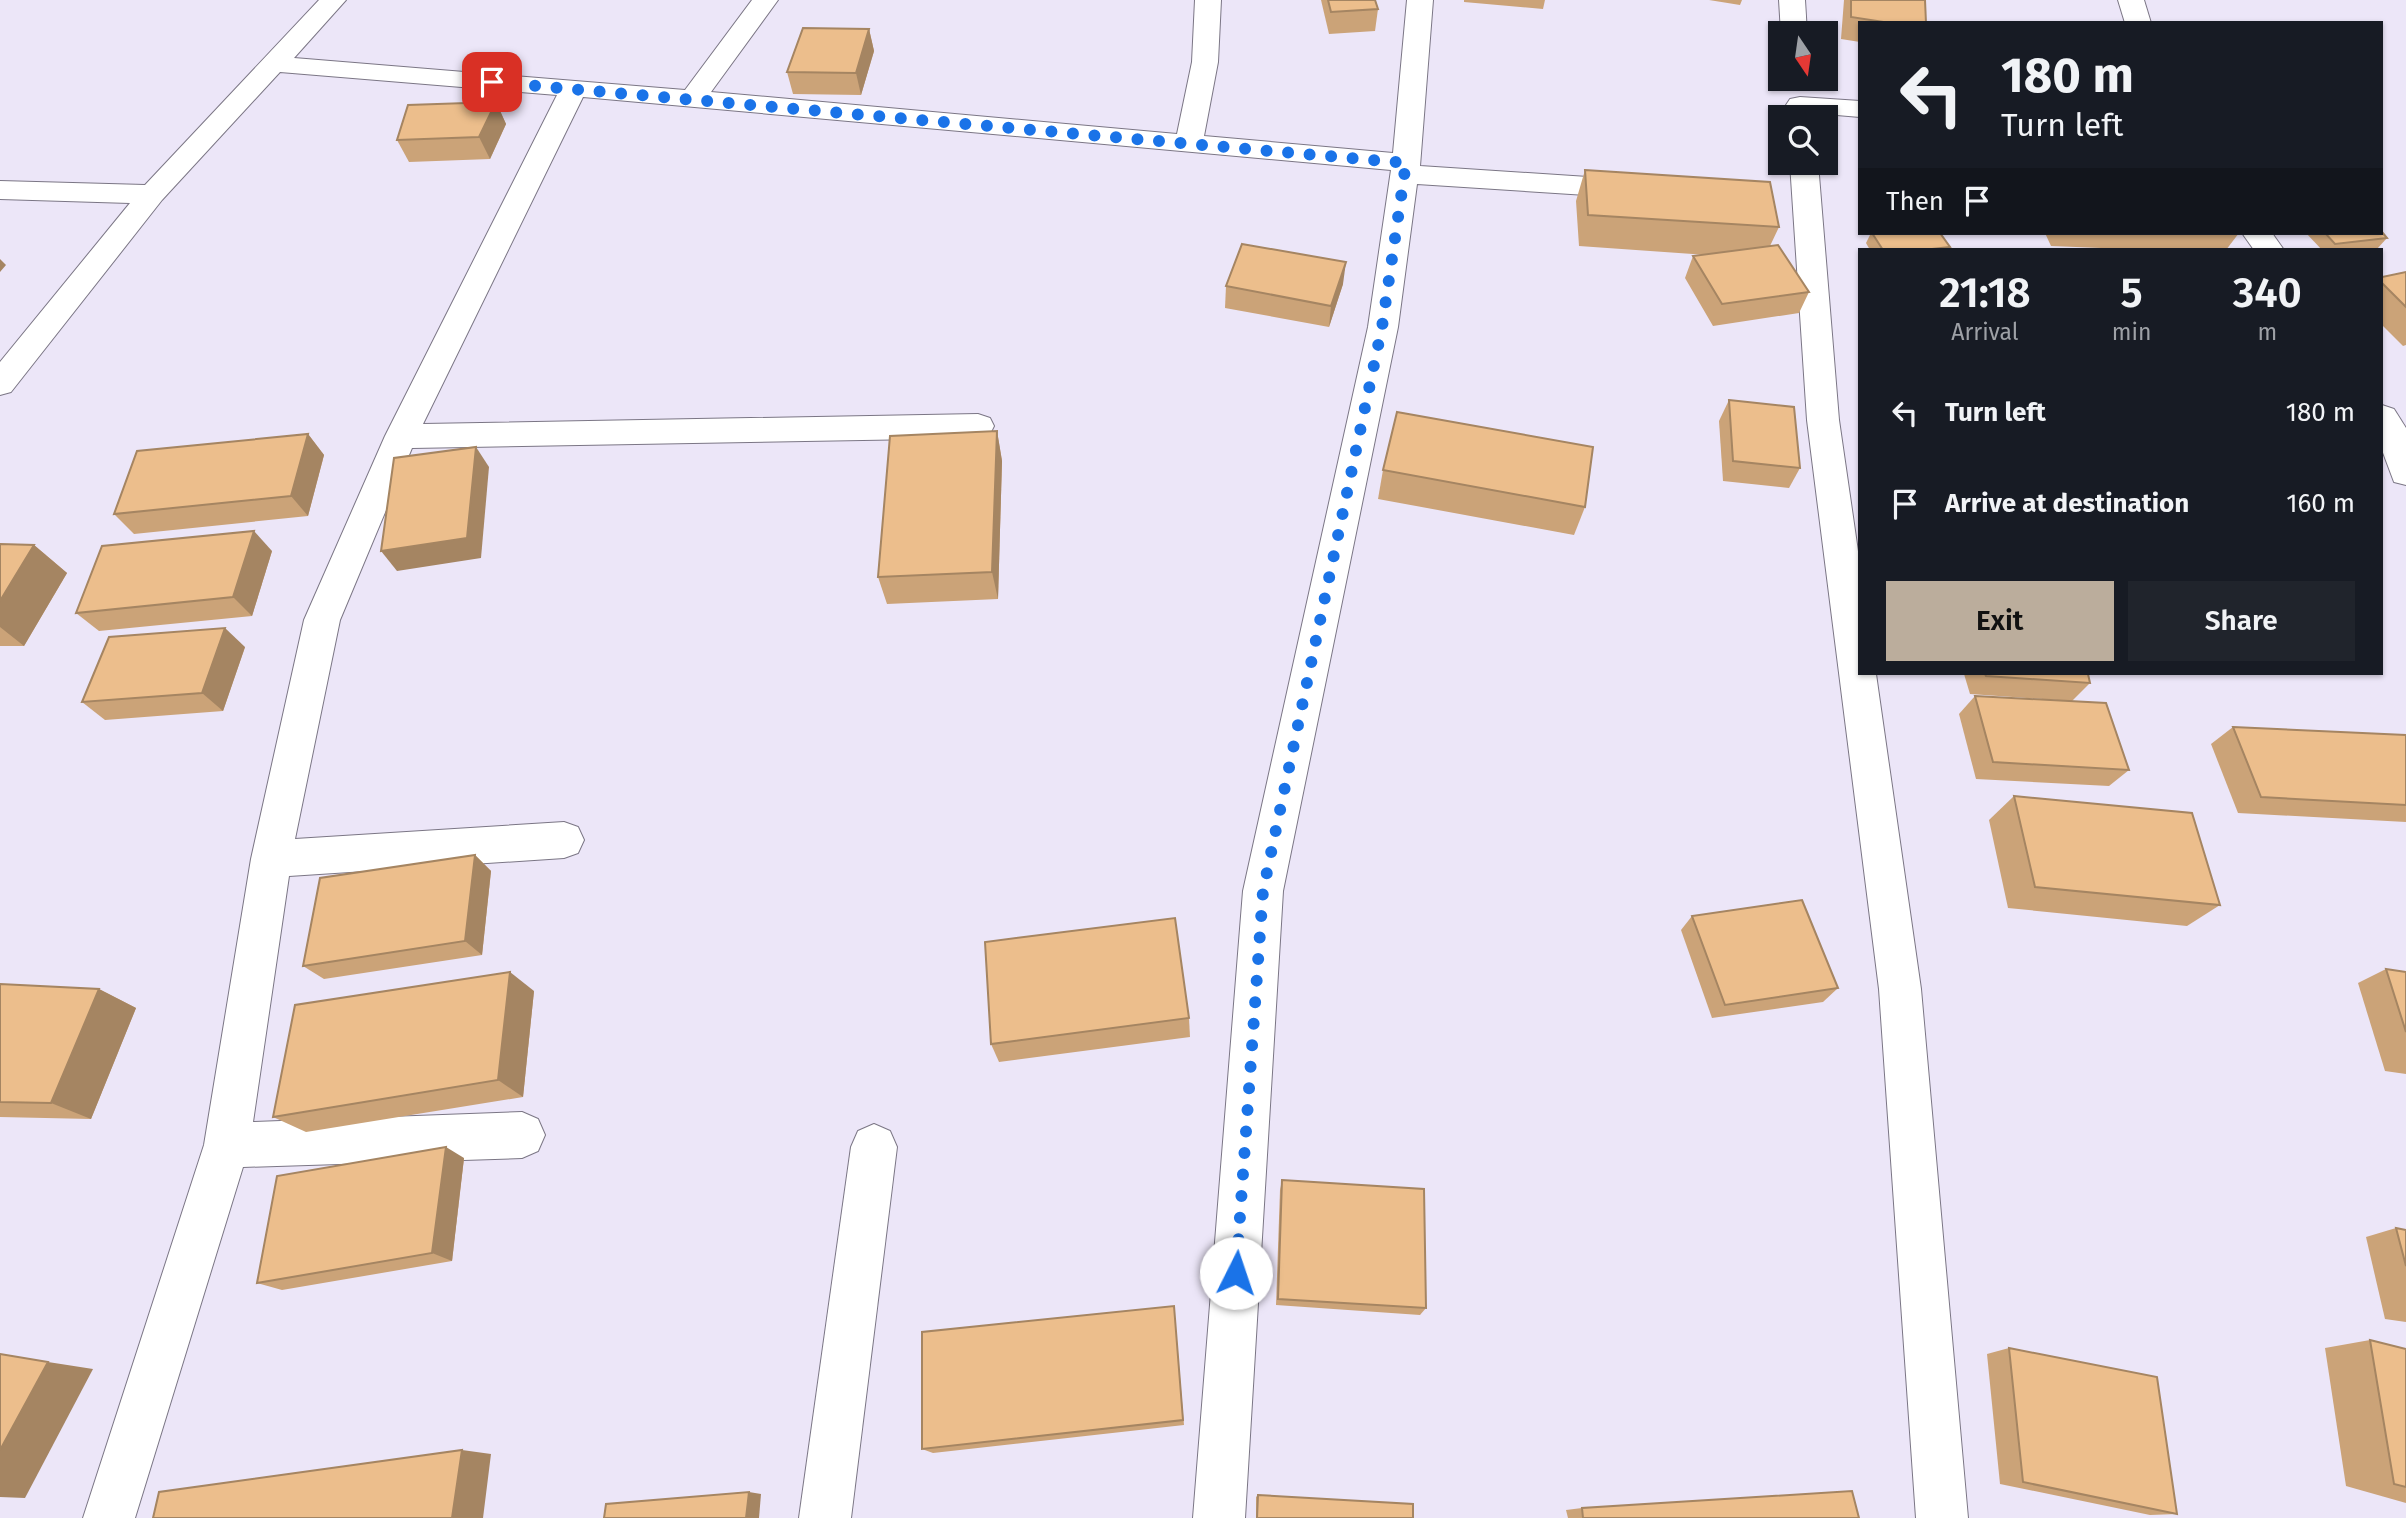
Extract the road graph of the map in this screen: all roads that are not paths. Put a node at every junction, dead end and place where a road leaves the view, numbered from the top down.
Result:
1 (333, 0) edge
2 (765, 0) edge
3 (1208, 0) edge
4 (1420, 0) edge
5 (1792, 0) edge
6 (2131, 0) edge
7 (1793, 21) edge
8 (2137, 21) edge
9 (273, 64) junction
10 (574, 88) junction
11 (692, 99) junction
12 (1799, 100) edge
13 (1858, 109) edge
14 (1189, 143) junction
15 (1405, 168) junction
16 (1796, 188) edge
17 (0, 190) edge
18 (1654, 191) edge
19 (152, 194) junction
20 (0, 384) edge
21 (2383, 419) edge
22 (978, 426) dead end
23 (401, 436) junction
24 (2406, 473) edge
25 (564, 840) dead end
26 (271, 859) junction
27 (522, 1135) dead end
28 (227, 1145) junction
29 (874, 1147) dead end
30 (109, 1518) edge
31 (825, 1518) edge
32 (1219, 1518) edge
33 (1942, 1518) edge

1 - 9 street
2 - 11 street
3 - 14 street
4 - 15 street
5 - 7 street
6 - 8 street
9 - 10 street
9 - 19 street
10 - 11 street
10 - 23 street
11 - 14 street
12 - 13 street
14 - 15 street
15 - 18 street
15 - 32 street
16 - 33 street
17 - 19 street
19 - 20 street
21 - 24 street
22 - 23 street
23 - 26 street
25 - 26 street
26 - 28 street
27 - 28 street
28 - 30 street
29 - 31 street

